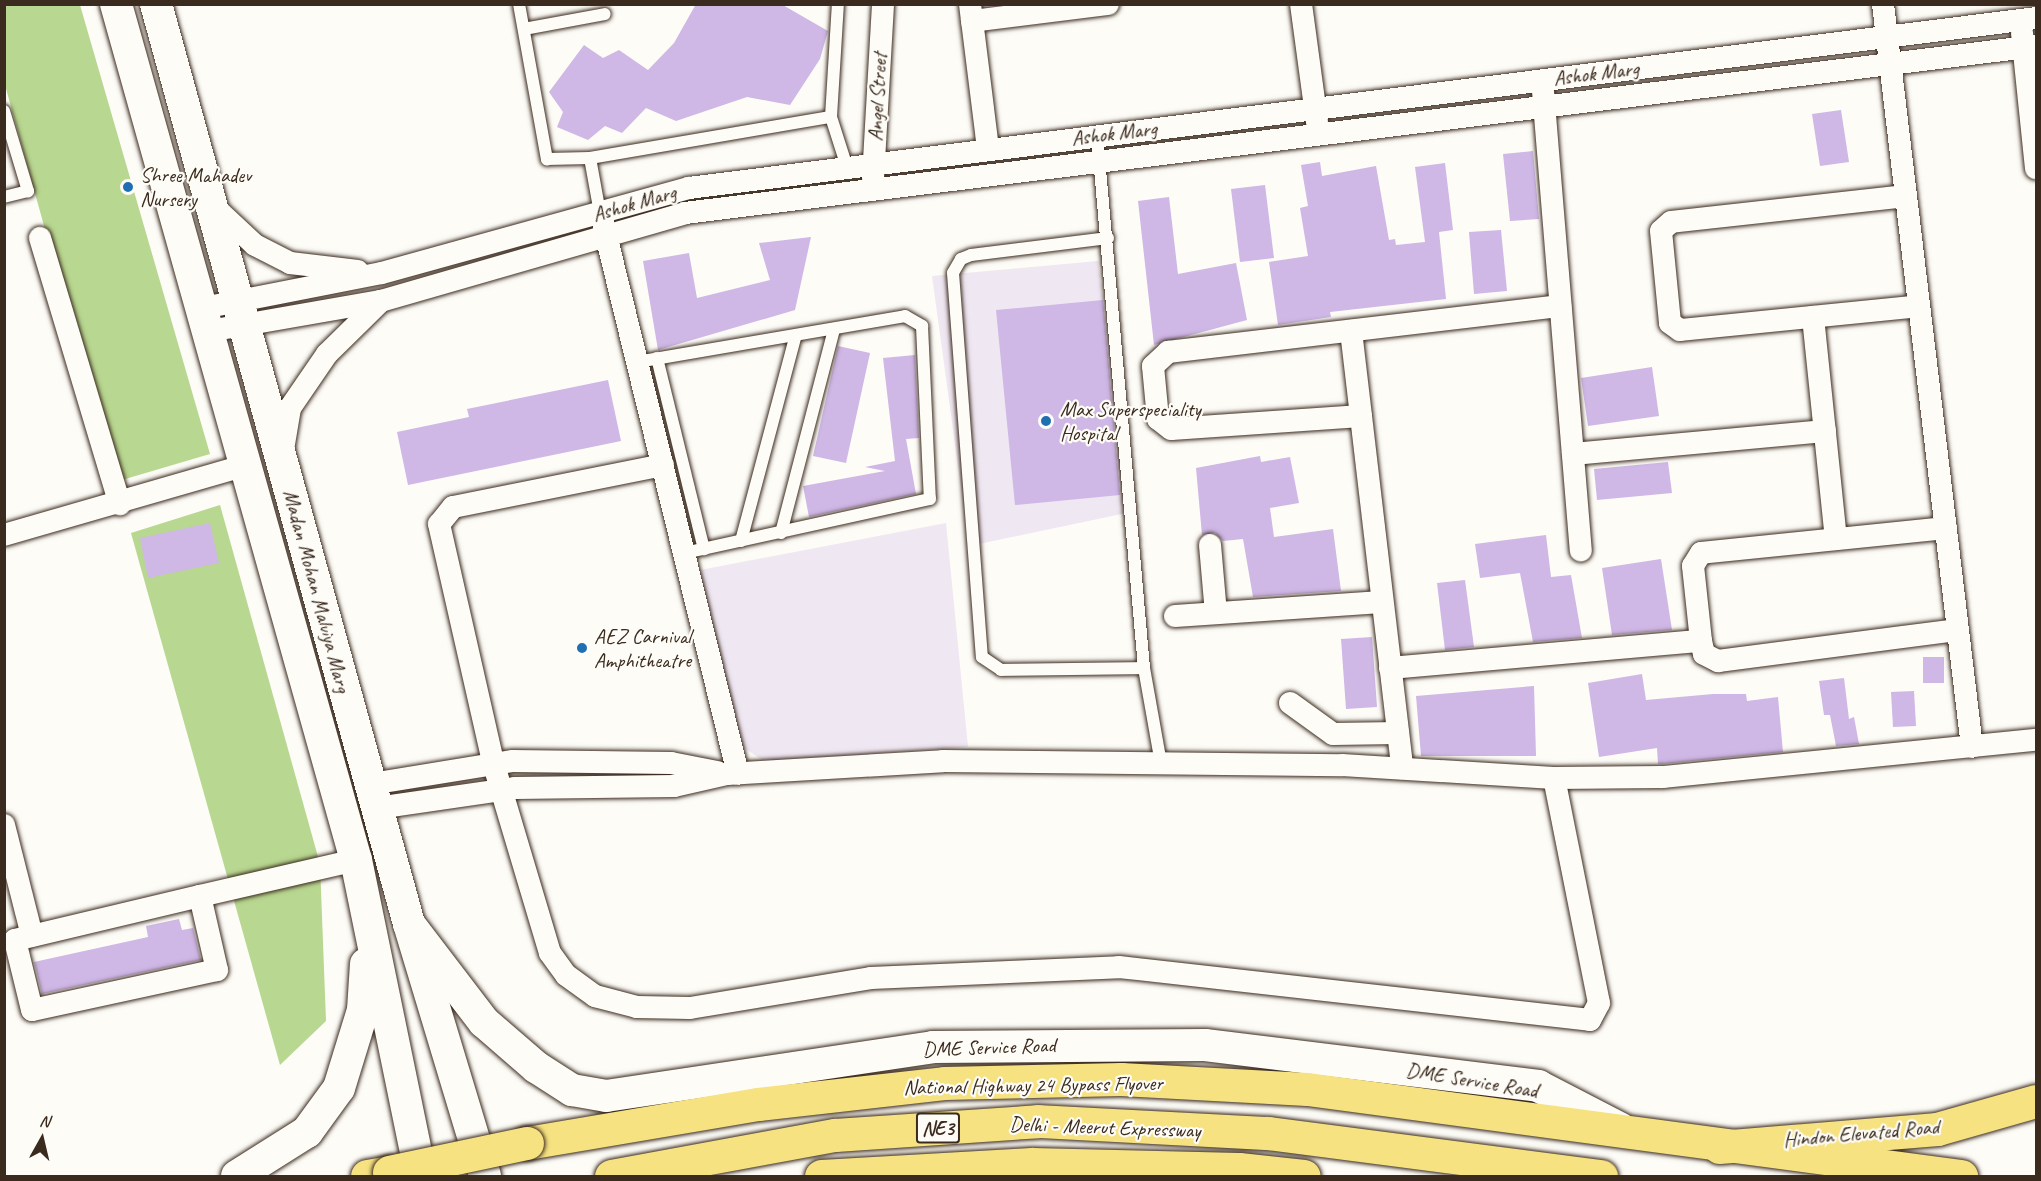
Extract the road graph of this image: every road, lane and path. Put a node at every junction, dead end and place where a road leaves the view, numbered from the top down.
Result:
1 (116, 4) edge
2 (156, 4) edge
3 (519, 4) edge
4 (838, 4) edge
5 (883, 4) edge
6 (1108, 4) edge
7 (1301, 4) edge
8 (1883, 4) edge
9 (971, 13) edge
10 (605, 14) dead end
11 (2025, 14) edge
12 (524, 29) junction
13 (1887, 36) junction
14 (2030, 46) edge
15 (1890, 64) junction
16 (1542, 80) junction
17 (1544, 106) junction
18 (1316, 108) junction
19 (4, 111) edge
20 (831, 117) junction
21 (1318, 134) junction
22 (1097, 135) junction
23 (988, 149) junction
24 (590, 159) junction
25 (1100, 162) junction
26 (874, 163) junction
27 (847, 167) junction
28 (2037, 168) edge
29 (872, 189) junction
30 (1906, 196) junction
31 (4, 197) edge
32 (210, 203) junction
33 (600, 213) junction
34 (606, 236) junction
35 (40, 238) dead end
36 (1108, 238) junction
37 (382, 273) junction
38 (381, 300) junction
39 (1560, 306) junction
40 (1919, 306) junction
41 (242, 317) junction
42 (1813, 317) junction
43 (206, 319) junction
44 (834, 329) junction
45 (1351, 331) junction
46 (796, 335) junction
47 (647, 360) junction
48 (1361, 416) junction
49 (662, 421) junction
50 (1825, 431) junction
51 (1573, 454) junction
52 (282, 462) junction
53 (247, 465) junction
54 (663, 465) junction
55 (120, 504) junction
56 (1946, 528) junction
57 (781, 533) junction
58 (4, 535) edge
59 (1836, 539) junction
60 (741, 541) junction
61 (1210, 545) dead end
62 (1581, 550) dead end
63 (694, 551) junction
64 (1382, 602) junction
65 (1216, 613) junction
66 (1175, 616) dead end
67 (1958, 630) junction
68 (1701, 641) junction
69 (1144, 668) junction
70 (1390, 668) junction
71 (1290, 703) dead end
72 (1398, 733) junction
73 (2037, 740) edge
74 (1972, 747) junction
75 (493, 762) junction
76 (1161, 763) junction
77 (1401, 768) junction
78 (733, 774) junction
79 (1554, 778) junction
80 (502, 791) junction
81 (374, 796) junction
82 (4, 825) edge
83 (356, 860) junction
84 (200, 896) junction
85 (368, 921) junction
86 (409, 924) junction
87 (32, 936) junction
88 (2037, 1101) edge
89 (1631, 1134) junction
90 (1719, 1147) junction
91 (237, 1176) edge
92 (367, 1176) edge
93 (420, 1176) edge
94 (485, 1176) edge
95 (611, 1176) edge
96 (821, 1176) edge
97 (1304, 1176) edge
98 (1601, 1176) edge
99 (1961, 1176) edge

1 - 43 main road, Madan Mohan Malviya Marg
2 - 32 main road, Madan Mohan Malviya Marg
3 - 12 lane
4 - 20 lane
5 - 26 street, Angel Street
6 - 9 street
7 - 18 street
8 - 13 street
9 - 23 street
10 - 12 lane
11 - 13 street, Ashok Marg
11 - 14 street
12 - 24 lane
13 - 15 street
13 - 16 street, Ashok Marg
14 - 15 street, Ashok Marg
14 - 28 street
15 - 17 street, Ashok Marg
15 - 30 street
16 - 17 street
16 - 18 street, Ashok Marg
17 - 21 street, Ashok Marg
17 - 39 street
18 - 21 street
18 - 22 street, Ashok Marg
19 - 31 lane
20 - 24 lane
20 - 27 lane
21 - 25 street, Ashok Marg
22 - 23 street, Ashok Marg
22 - 25 lane
23 - 26 street, Ashok Marg
24 - 33 lane
25 - 29 street, Ashok Marg
25 - 36 lane
26 - 27 street, Ashok Marg
26 - 29 street, Angel Street
27 - 33 street, Ashok Marg
29 - 34 street, Ashok Marg
30 - 40 street
30 - 42 street
32 - 37 street
32 - 41 main road, Madan Mohan Malviya Marg
33 - 34 street
33 - 37 street, Ashok Marg
34 - 38 street, Ashok Marg
34 - 47 street
35 - 55 street
36 - 69 lane
36 - 69 lane
37 - 41 street, Ashok Marg
38 - 41 street, Ashok Marg
38 - 52 street
39 - 45 street
39 - 51 street
40 - 42 street
40 - 56 street
41 - 43 street, Ashok Marg
41 - 52 main road, Madan Mohan Malviya Marg
42 - 50 street
43 - 53 main road, Madan Mohan Malviya Marg
44 - 46 lane
44 - 57 lane
44 - 57 lane
45 - 48 street
45 - 48 street
46 - 47 lane
46 - 60 lane
47 - 49 street
48 - 64 street
49 - 54 street
49 - 63 lane
50 - 51 street
50 - 59 street
51 - 62 street
52 - 81 main road, Madan Mohan Malviya Marg
53 - 55 street
53 - 83 main road, Madan Mohan Malviya Marg
54 - 63 street
54 - 75 street
55 - 58 street
56 - 59 street
56 - 67 street
57 - 60 lane
59 - 68 street
60 - 63 lane
61 - 65 street
63 - 78 street
64 - 65 street
64 - 70 street
65 - 66 street
67 - 68 street
67 - 74 street
68 - 70 street
69 - 76 lane
70 - 72 street
71 - 72 street
72 - 77 street
73 - 74 street
74 - 79 street
75 - 78 street
75 - 80 street
75 - 81 street
76 - 77 street
76 - 78 street
77 - 79 street
78 - 80 street
79 - 80 street
80 - 81 street
81 - 86 main road, Madan Mohan Malviya Marg
82 - 87 street
83 - 84 street
83 - 85 main road, Madan Mohan Malviya Marg
84 - 87 street
84 - 87 street
85 - 91 main road
85 - 93 main road, Madan Mohan Malviya Marg
86 - 89 main road, DME Service Road
86 - 94 main road, Madan Mohan Malviya Marg
88 - 90 highway, Hindon Elevated Road
89 - 90 highway, National Highway 24 Bypass Flyover
89 - 92 highway, National Highway 24 Bypass Flyover, bridge
90 - 99 highway
95 - 98 highway, Delhi - Meerut Expressway / NE3
96 - 97 highway, Delhi - Meerut Expressway / NE3

